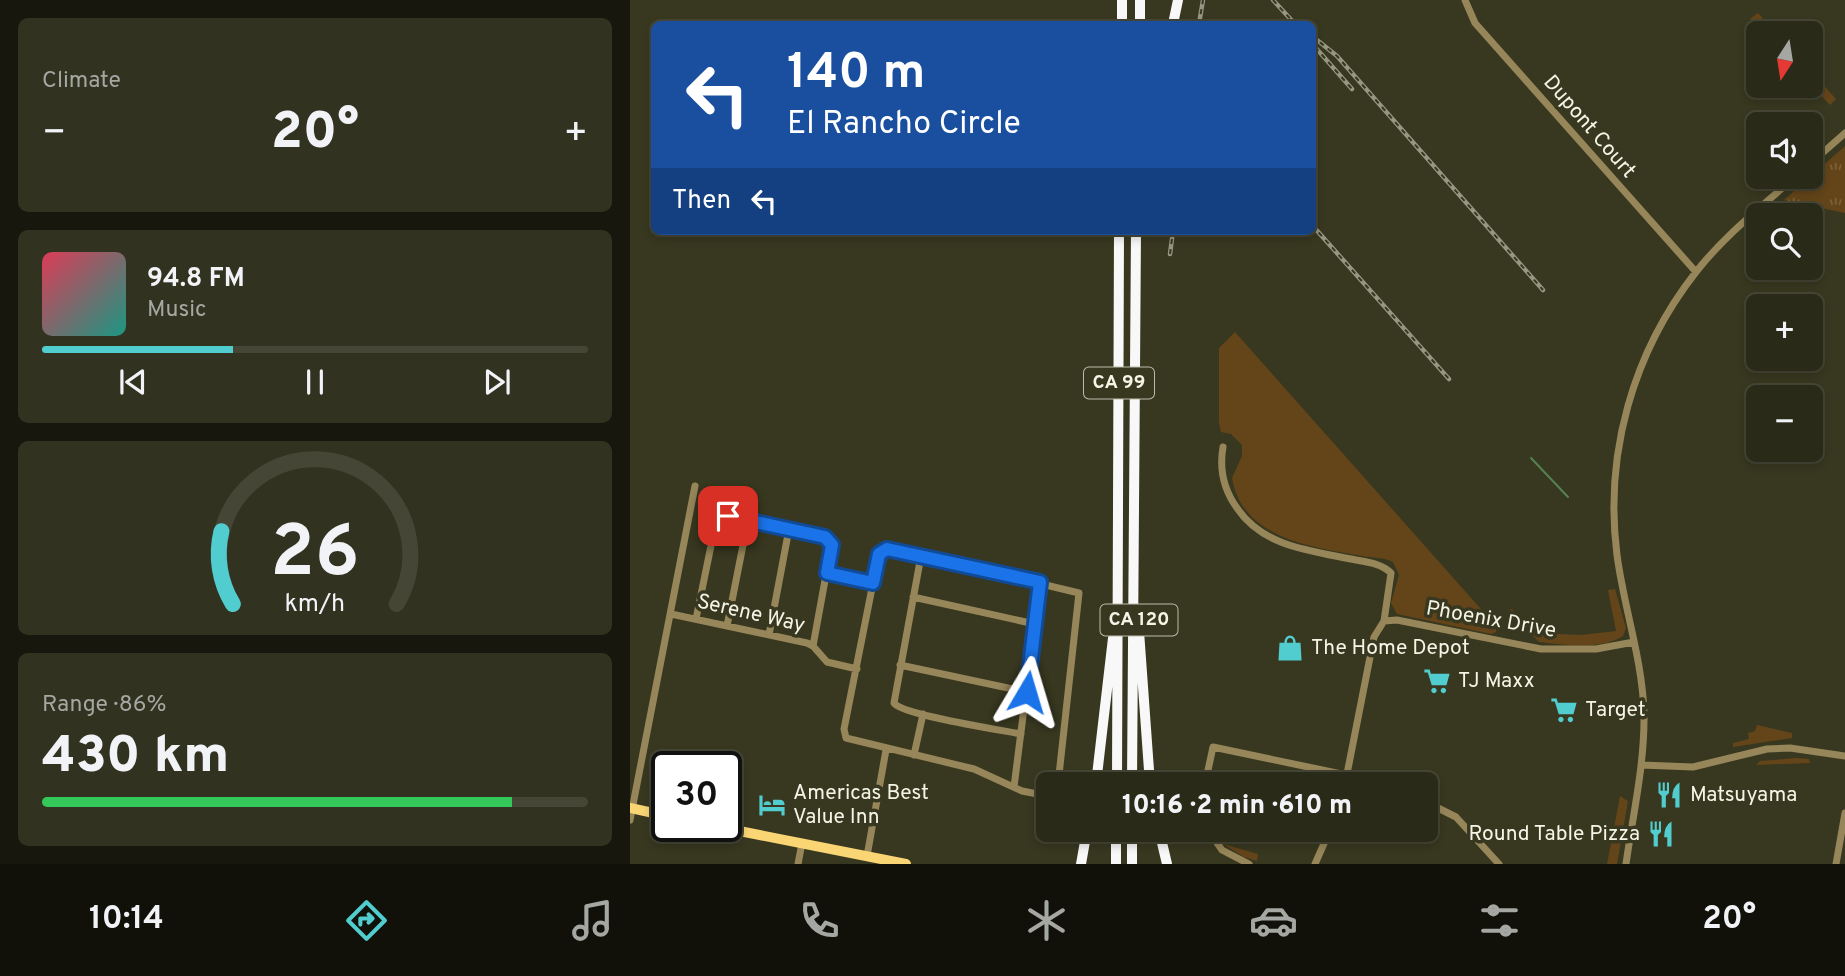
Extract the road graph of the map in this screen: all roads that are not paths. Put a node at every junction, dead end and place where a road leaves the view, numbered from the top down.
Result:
1 (1122, 0) edge
2 (1140, 0) edge
3 (1178, 0) edge
4 (1465, 0) edge
5 (1122, 21) edge
6 (1140, 21) edge
7 (1174, 21) edge
8 (1845, 133) edge
9 (1823, 152) edge
10 (1782, 189) edge
11 (1119, 235) edge
12 (1136, 235) edge
13 (1143, 235) edge
14 (1696, 272) junction
15 (1135, 288) junction
16 (1223, 447) dead end
17 (695, 486) dead end
18 (722, 492) dead end
19 (1133, 506) junction
20 (718, 514) junction
21 (748, 520) junction
22 (789, 529) junction
23 (921, 556) junction
24 (1119, 572) junction
25 (827, 573) junction
26 (1040, 582) junction
27 (873, 583) junction
28 (914, 597) junction
29 (671, 614) junction
30 (696, 619) junction
31 (1384, 621) junction
32 (1035, 624) junction
33 (727, 626) junction
34 (768, 635) junction
35 (1634, 642) junction
36 (813, 646) junction
37 (900, 665) junction
38 (857, 669) junction
39 (1027, 692) junction
40 (923, 714) junction
41 (1021, 734) junction
42 (886, 750) junction
43 (914, 755) junction
44 (1845, 756) edge
45 (1641, 765) junction
46 (1059, 772) edge
47 (1097, 772) edge
48 (1117, 772) edge
49 (1132, 772) edge
50 (1149, 772) edge
51 (1208, 772) edge
52 (1337, 772) edge
53 (1347, 772) edge
54 (1014, 787) junction
55 (1036, 793) edge
56 (1438, 808) edge
57 (631, 809) edge
58 (651, 813) edge
59 (1845, 818) edge
60 (630, 820) edge
61 (742, 831) edge
62 (1085, 842) edge
63 (1116, 842) edge
64 (1132, 842) edge
65 (1162, 842) edge
66 (1216, 842) edge
67 (1325, 842) edge
68 (802, 843) junction
69 (867, 856) junction
70 (798, 864) edge
71 (906, 864) edge
72 (1080, 864) edge
73 (1116, 864) edge
74 (1132, 864) edge
75 (1167, 864) edge
76 (1249, 864) edge
77 (1315, 864) edge
78 (1499, 864) edge
79 (1626, 864) edge
80 (1836, 864) edge

1 - 5 highway
2 - 6 highway
3 - 7 highway
4 - 14 street, Dupont Court
8 - 9 street
10 - 14 street
11 - 24 highway, CA 99
12 - 15 highway, CA 99
13 - 15 highway
14 - 35 street
15 - 19 highway, CA 99
16 - 31 street
17 - 29 street
18 - 20 street
19 - 49 highway, CA 99
19 - 50 highway, CA 120
20 - 21 street
20 - 30 street
21 - 22 street
21 - 33 street
22 - 25 street
22 - 34 street
23 - 26 street
23 - 27 street
23 - 28 street
24 - 47 highway, CA 120
24 - 48 highway, CA 99
25 - 27 street
25 - 36 street
26 - 32 street
26 - 46 street
27 - 38 street
28 - 32 street
28 - 37 street
29 - 30 street, Serene Way
29 - 57 street
30 - 33 street, Serene Way
31 - 35 street, Phoenix Drive
31 - 53 street
32 - 39 street
33 - 34 street, Serene Way
34 - 36 street, Serene Way
35 - 45 street
36 - 38 street, Serene Way
37 - 39 street
37 - 40 street
38 - 42 street
39 - 41 street
40 - 41 street
40 - 43 street
41 - 54 street
42 - 43 street
42 - 69 street
43 - 54 street
44 - 45 street
45 - 79 street
51 - 52 street
54 - 55 street
56 - 78 street
57 - 58 main road
57 - 60 street
59 - 80 street
61 - 68 main road
62 - 72 highway
63 - 73 highway
64 - 74 highway
65 - 75 highway
66 - 76 street
67 - 77 street
68 - 69 main road
68 - 70 street
69 - 71 main road

